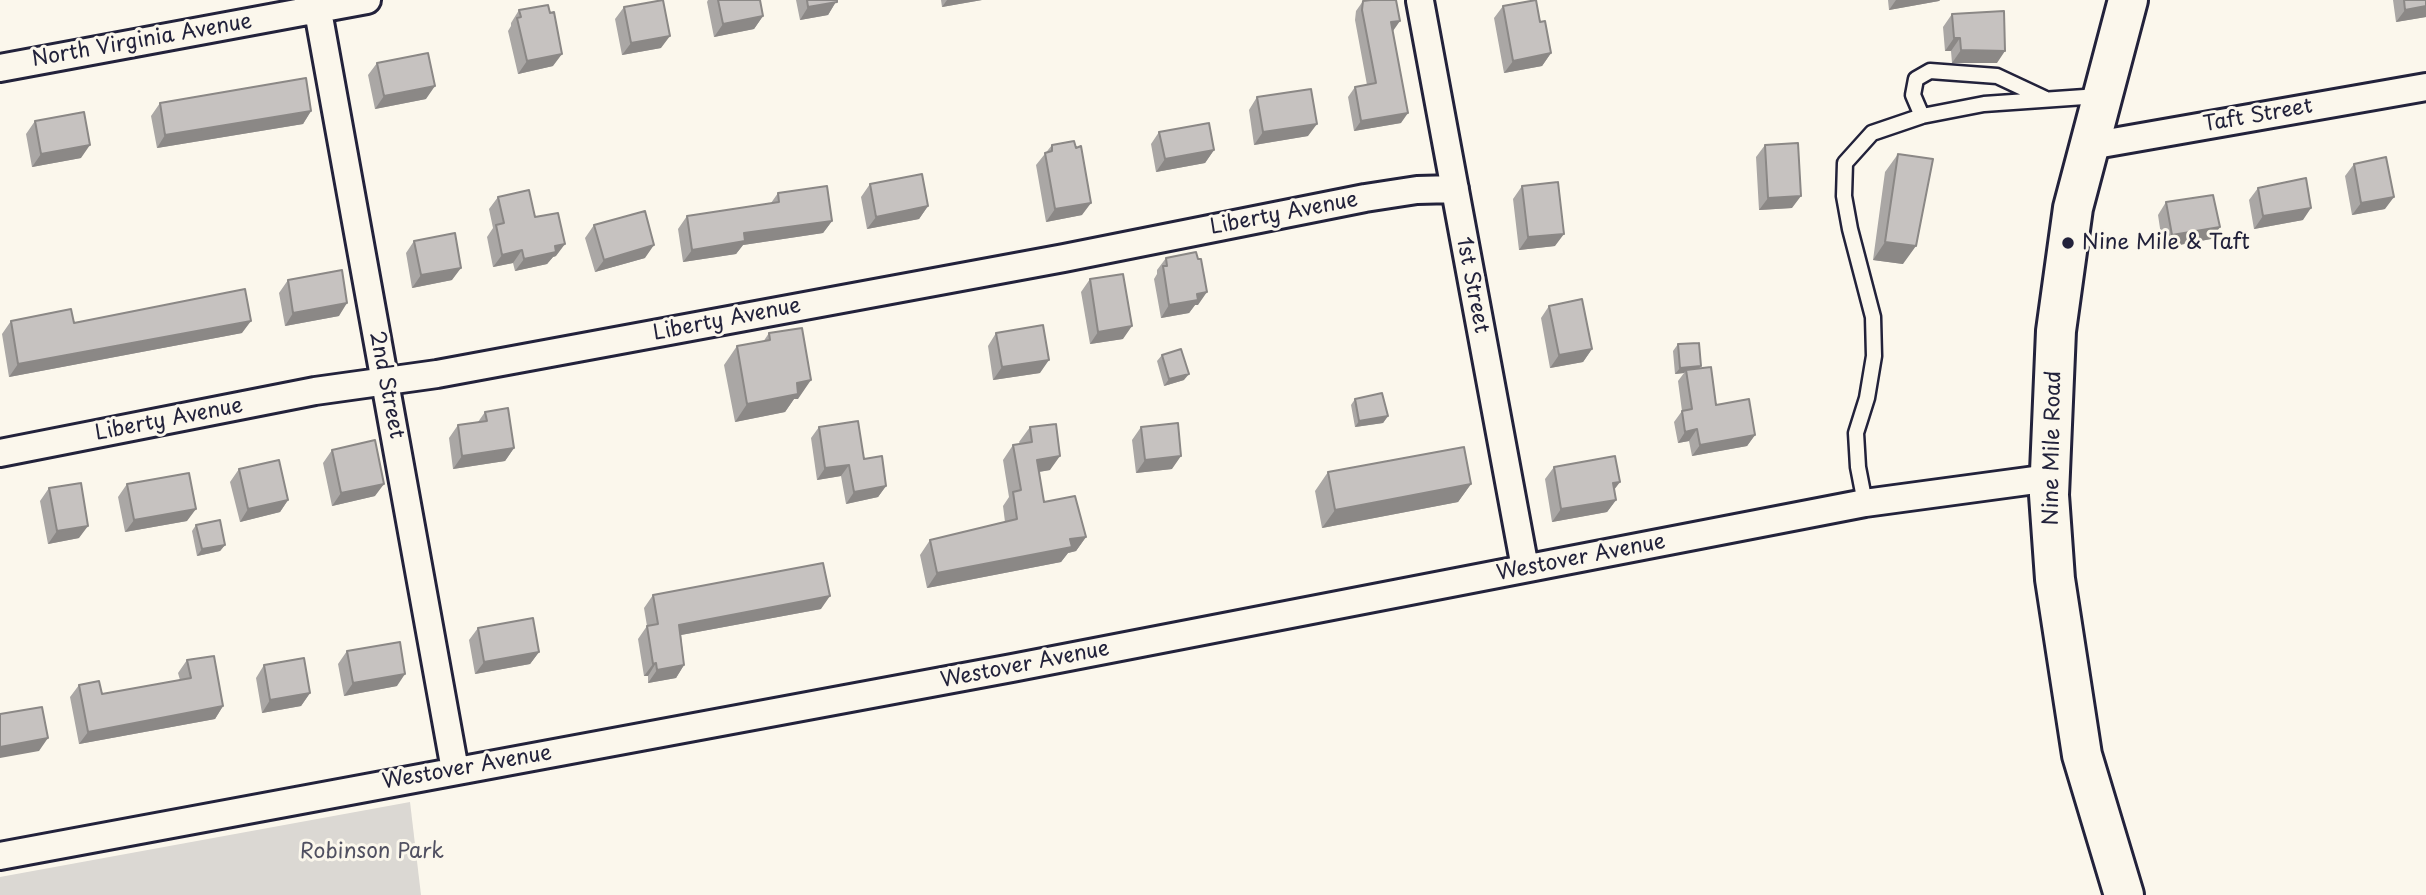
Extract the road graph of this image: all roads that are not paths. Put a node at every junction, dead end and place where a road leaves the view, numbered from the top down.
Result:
1 (368, 0) edge
2 (2128, 0) edge
3 (1420, 1) edge
4 (316, 5) edge
5 (0, 68) edge
6 (2426, 87) edge
7 (2103, 96) junction
8 (2047, 99) junction
9 (1922, 116) junction
10 (2090, 146) junction
11 (1455, 189) junction
12 (385, 381) junction
13 (0, 453) edge
14 (2050, 478) junction
15 (1865, 503) junction
16 (1525, 568) junction
17 (455, 770) junction
18 (0, 856) edge
19 (2124, 895) edge

1 - 4 street, North Virginia Avenue
2 - 7 main road, Nine Mile Road
3 - 11 street, 1st Street
4 - 5 street, North Virginia Avenue
4 - 12 street, 2nd Street
6 - 10 street, Taft Street
7 - 8 lane
7 - 10 main road, Nine Mile Road
8 - 9 lane
8 - 9 lane
9 - 15 lane
10 - 14 main road, Nine Mile Road
11 - 12 street, Liberty Avenue
11 - 16 street, 1st Street
12 - 13 street, Liberty Avenue
12 - 17 street, 2nd Street
14 - 15 street, Westover Avenue
14 - 19 main road, Nine Mile Road
15 - 16 street, Westover Avenue
16 - 17 street, Westover Avenue
17 - 18 street, Westover Avenue

